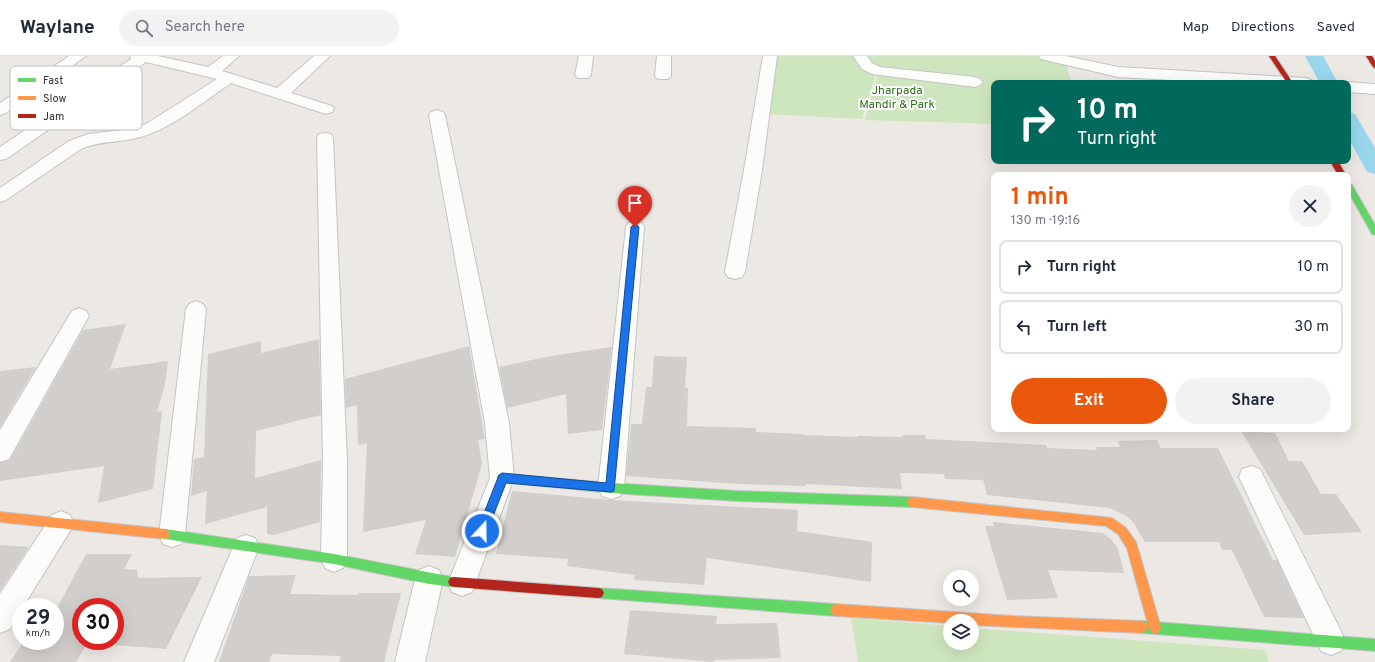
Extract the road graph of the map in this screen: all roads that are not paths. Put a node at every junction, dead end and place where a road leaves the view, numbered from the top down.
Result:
1 (79, 56) edge
2 (232, 56) edge
3 (323, 56) edge
4 (586, 56) edge
5 (664, 56) edge
6 (770, 56) edge
7 (860, 56) edge
8 (1046, 56) edge
9 (1272, 56) edge
10 (1369, 56) edge
11 (140, 57) edge
12 (1068, 58) edge
13 (64, 66) edge
14 (127, 66) edge
15 (1375, 66) edge
16 (211, 72) junction
17 (582, 75) dead end
18 (663, 76) dead end
19 (229, 78) junction
20 (1255, 80) edge
21 (1288, 80) edge
22 (975, 82) dead end
23 (280, 94) junction
24 (10, 103) edge
25 (326, 109) dead end
26 (0, 110) edge
27 (437, 116) dead end
28 (36, 130) edge
29 (325, 138) dead end
30 (0, 155) edge
31 (1351, 190) edge
32 (0, 196) edge
33 (635, 227) dead end
34 (1375, 232) edge
35 (736, 272) dead end
36 (196, 310) dead end
37 (79, 316) dead end
38 (0, 452) edge
39 (1251, 477) dead end
40 (502, 478) junction
41 (611, 488) junction
42 (0, 517) edge
43 (60, 523) junction
44 (172, 535) junction
45 (246, 547) junction
46 (334, 559) junction
47 (429, 579) junction
48 (462, 583) junction
49 (0, 619) edge
50 (1155, 628) junction
51 (1331, 641) junction
52 (1375, 645) edge
53 (199, 662) edge
54 (410, 662) edge

1 - 13 street
2 - 16 street
3 - 23 street
4 - 17 street
5 - 18 street
6 - 35 street
7 - 22 street
8 - 12 street
9 - 21 street
10 - 15 street
11 - 14 street
11 - 16 street
12 - 20 street
16 - 19 street
19 - 23 street
19 - 32 street
23 - 25 street
24 - 26 street
27 - 40 street
28 - 30 street
29 - 46 street
31 - 34 street
33 - 41 street
36 - 44 street
37 - 38 street
39 - 51 street
40 - 41 street
40 - 48 street
41 - 50 street
42 - 43 street
43 - 44 street
43 - 49 street
44 - 45 street
45 - 46 street
45 - 53 street
46 - 47 street
47 - 48 street
47 - 54 street
48 - 50 street
50 - 51 street
51 - 52 street

